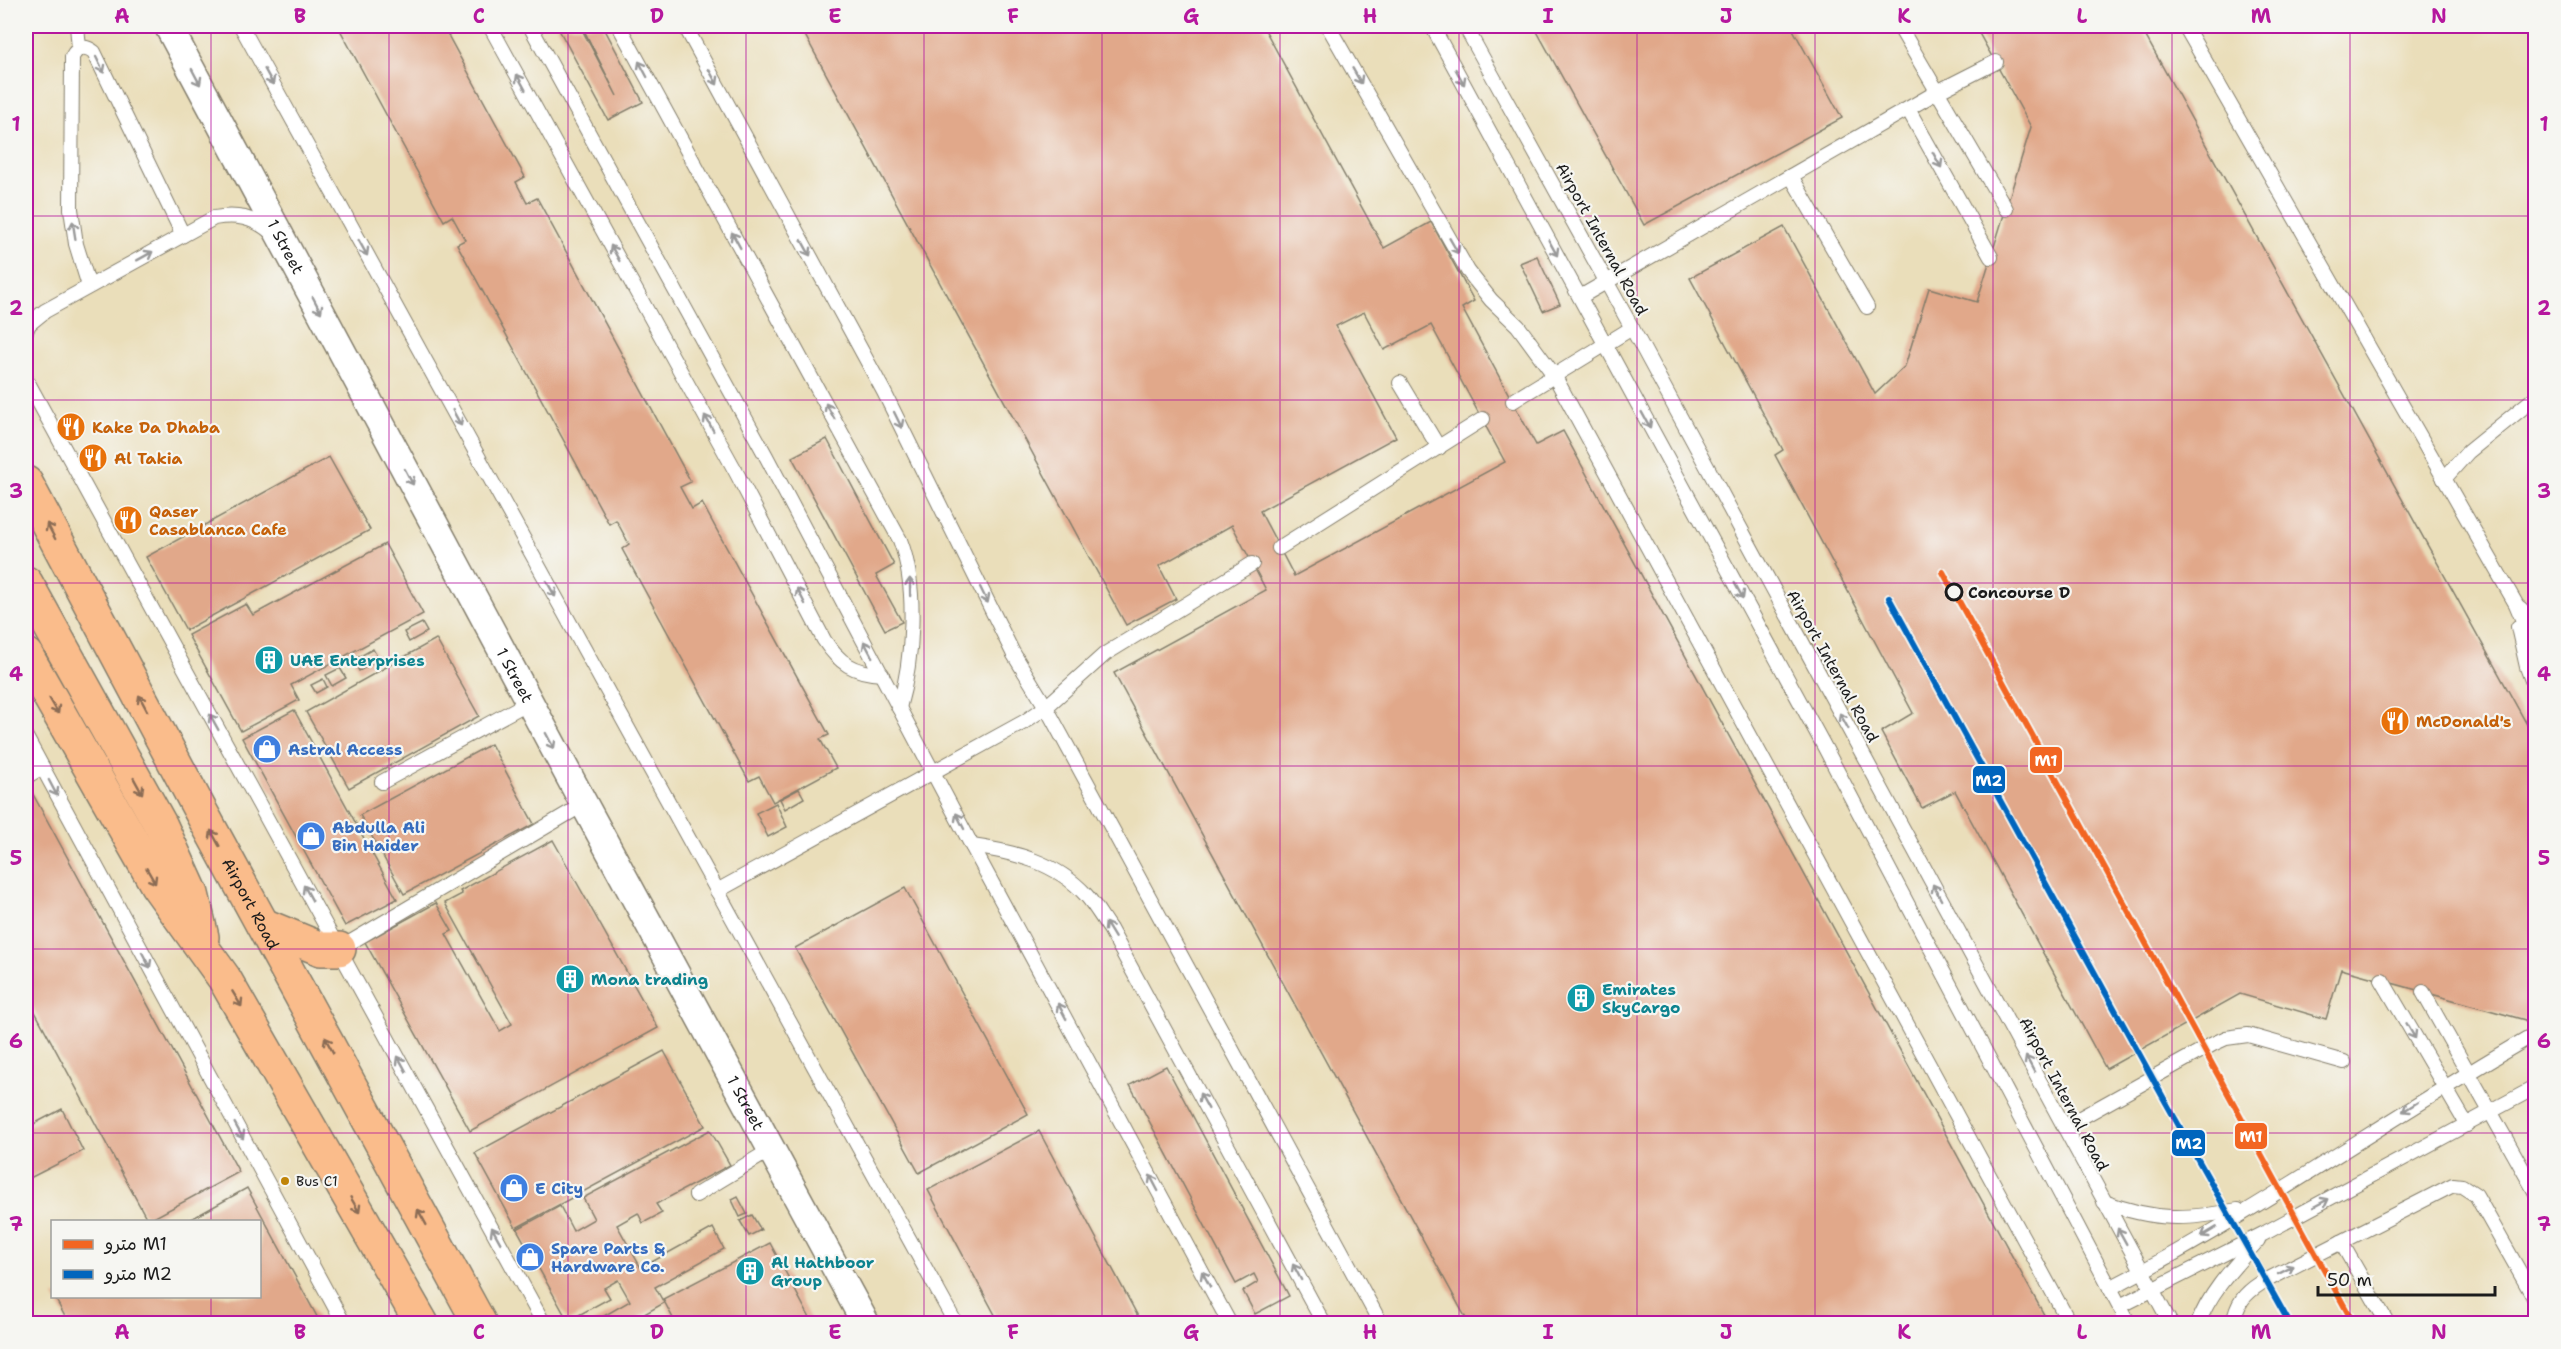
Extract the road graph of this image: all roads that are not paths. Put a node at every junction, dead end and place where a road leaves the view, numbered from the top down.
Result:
1 (76, 26) edge
2 (241, 26) edge
3 (490, 26) edge
4 (530, 26) edge
5 (619, 26) edge
6 (685, 26) edge
7 (1328, 26) edge
8 (1432, 26) edge
9 (1465, 26) edge
10 (2185, 26) edge
11 (1903, 27) edge
12 (169, 28) edge
13 (80, 48) junction
14 (1996, 62) dead end
15 (1937, 92) junction
16 (1908, 109) junction
17 (1791, 176) junction
18 (2006, 210) dead end
19 (183, 235) junction
20 (282, 240) junction
21 (1991, 257) dead end
22 (1607, 282) junction
23 (89, 286) junction
24 (1580, 297) junction
25 (1867, 307) dead end
26 (1632, 328) junction
27 (26, 331) edge
28 (1605, 343) junction
29 (1554, 375) junction
30 (26, 379) edge
31 (1400, 383) dead end
32 (2535, 397) edge
33 (1513, 401) dead end
34 (1483, 419) dead end
35 (1439, 448) junction
36 (2444, 478) junction
37 (26, 483) edge
38 (1279, 548) dead end
39 (1252, 564) dead end
40 (26, 583) edge
41 (2516, 604) junction
42 (2535, 613) edge
43 (2535, 624) edge
44 (2535, 652) edge
45 (26, 656) edge
46 (882, 674) junction
47 (2535, 691) edge
48 (529, 702) junction
49 (1046, 707) junction
50 (899, 708) junction
51 (26, 737) edge
52 (42, 767) junction
53 (934, 771) junction
54 (26, 777) edge
55 (382, 782) dead end
56 (584, 804) junction
57 (972, 846) junction
58 (717, 891) junction
59 (263, 925) junction
60 (339, 949) junction
61 (205, 951) junction
62 (2382, 980) dead end
63 (2423, 992) dead end
64 (2533, 1035) dead end
65 (2344, 1062) dead end
66 (2468, 1072) junction
67 (2444, 1086) junction
68 (2535, 1087) edge
69 (2492, 1112) junction
70 (2467, 1125) junction
71 (2064, 1127) junction
72 (772, 1149) junction
73 (2535, 1193) edge
74 (696, 1195) dead end
75 (2104, 1203) junction
76 (2249, 1208) junction
77 (2263, 1234) junction
78 (2341, 1242) junction
79 (2142, 1272) junction
80 (2110, 1288) junction
81 (2151, 1288) junction
82 (2534, 1295) edge
83 (2120, 1306) junction
84 (344, 1323) edge
85 (422, 1323) edge
86 (480, 1323) edge
87 (544, 1323) edge
88 (867, 1323) edge
89 (956, 1323) edge
90 (1230, 1323) edge
91 (1324, 1323) edge
92 (1381, 1323) edge
93 (2070, 1323) edge
94 (2129, 1323) edge
95 (2171, 1323) edge
96 (2198, 1323) edge
97 (2234, 1323) edge
98 (2388, 1323) edge

1 - 13 lane
2 -> 58 lane
46 -> 3 lane
46 -> 4 lane
50 -> 5 lane
6 -> 49 lane
7 -> 29 lane
8 -> 24 lane
9 - 22 lane, Airport Internal Road
10 - 36 lane
11 - 15 lane
12 -> 20 street, 1 Street
13 -> 19 lane
23 -> 13 lane
14 - 15 lane
15 - 16 lane
15 - 18 lane
16 - 17 lane
16 -> 21 lane
17 - 22 lane
17 - 25 lane
19 - 20 lane
23 -> 19 lane
20 -> 48 street, 1 Street
22 - 24 lane
22 - 26 lane, Airport Internal Road
23 - 27 lane
24 - 28 lane
26 - 28 lane
71 -> 26 lane, Airport Internal Road
28 - 29 lane
28 -> 80 lane
29 - 33 lane
29 - 93 lane
60 -> 30 lane
31 - 35 lane
32 - 36 lane
34 - 35 lane
35 - 38 lane
36 - 41 lane
59 -> 37 highway, Airport Road
39 - 49 lane
40 -> 61 highway
41 - 42 lane
41 - 43 lane
41 - 44 lane
41 - 47 lane
45 -> 61 highway
46 - 50 lane
48 - 55 lane
48 -> 56 street, 1 Street
49 - 53 lane
49 - 92 lane
50 - 53 lane
51 - 52 lane
52 - 54 lane
52 -> 84 lane
57 -> 53 lane
53 - 58 lane
56 - 60 lane
56 - 72 street, 1 Street
90 -> 57 lane
91 -> 57 lane
58 - 89 lane
59 - 60 highway
86 -> 59 highway, Airport Road
87 -> 60 lane
61 -> 85 highway
62 -> 67 lane
63 - 66 lane
64 - 66 lane
65 - 71 lane
66 - 67 lane
66 - 69 lane
67 - 70 lane
67 -> 76 lane
68 - 69 lane
69 - 70 lane
69 - 73 lane
77 -> 70 lane
71 - 75 lane, Airport Internal Road
72 - 74 lane
72 - 88 street, 1 Street
75 - 76 lane
79 -> 75 lane, Airport Internal Road
76 -> 79 lane
77 - 81 lane
77 - 96 lane
78 - 82 lane
97 -> 78 lane
78 - 98 lane
79 - 80 lane
79 - 81 lane, Airport Internal Road
80 - 83 lane
81 - 83 lane
81 - 95 lane, Airport Internal Road
83 - 94 lane

